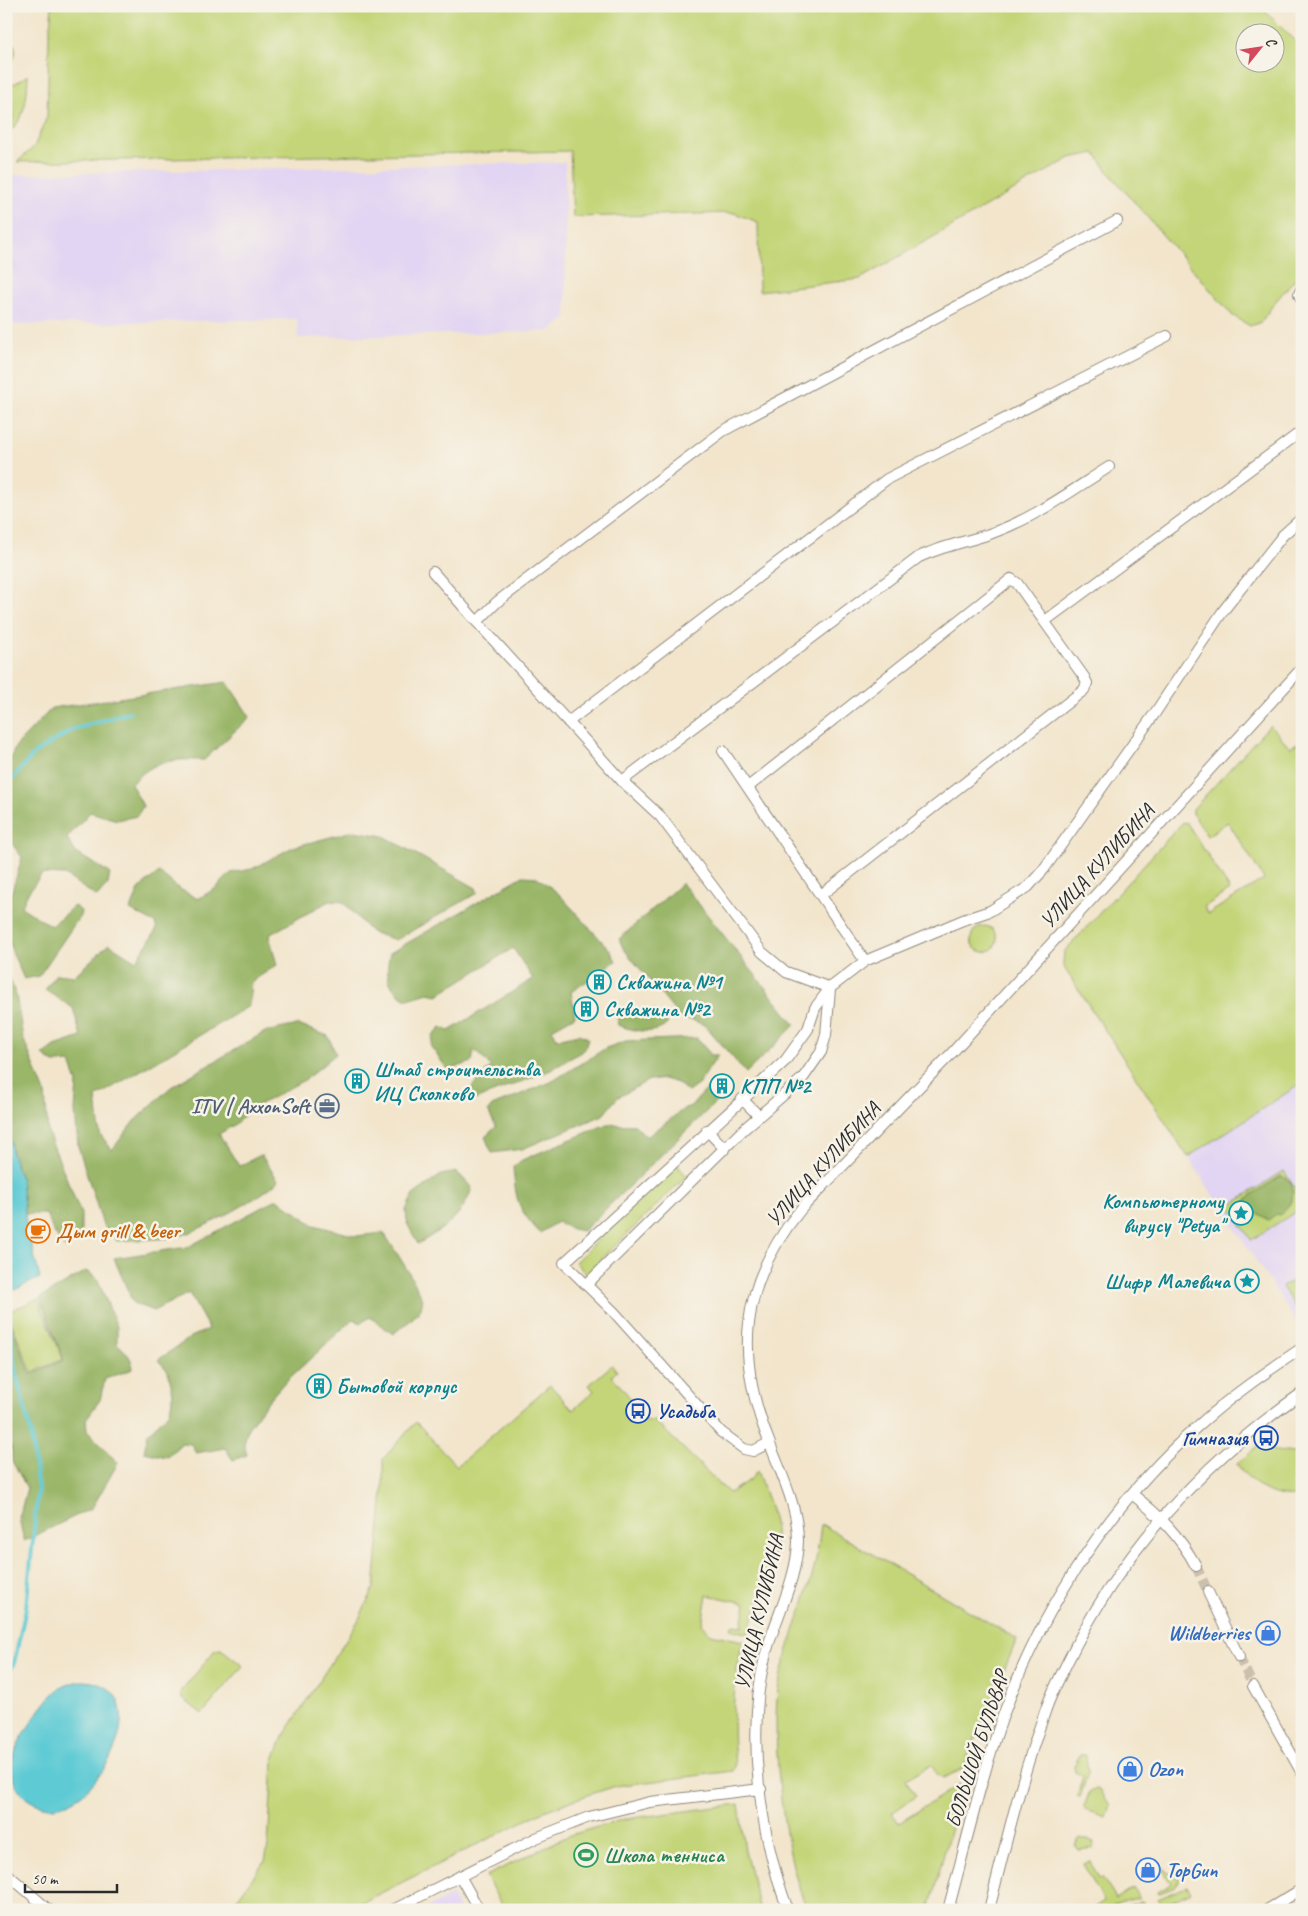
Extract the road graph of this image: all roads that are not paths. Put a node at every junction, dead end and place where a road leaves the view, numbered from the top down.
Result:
1 (1117, 221) dead end
2 (1302, 288) edge
3 (1302, 300) edge
4 (1167, 336) dead end
5 (1302, 431) edge
6 (1109, 466) dead end
7 (1302, 518) edge
8 (433, 572) dead end
9 (1046, 621) junction
10 (478, 622) junction
11 (1302, 668) edge
12 (568, 722) junction
13 (723, 751) dead end
14 (622, 781) junction
15 (748, 787) junction
16 (821, 894) junction
17 (865, 961) junction
18 (830, 988) junction
19 (742, 1099) junction
20 (759, 1116) junction
21 (707, 1130) junction
22 (725, 1149) junction
23 (586, 1285) junction
24 (1302, 1348) edge
25 (1302, 1393) edge
26 (769, 1443) junction
27 (1132, 1494) junction
28 (1161, 1518) junction
29 (1196, 1566) tunnel mouth
30 (1208, 1592) tunnel mouth
31 (1239, 1657) tunnel mouth
32 (1253, 1686) tunnel mouth
33 (1302, 1773) edge
34 (761, 1789) junction
35 (6, 1873) edge
36 (460, 1876) junction
37 (1302, 1889) edge
38 (49, 1910) edge
39 (393, 1910) edge
40 (479, 1910) edge
41 (788, 1910) edge
42 (948, 1910) edge
43 (988, 1910) edge
44 (1267, 1910) edge

1 - 10 street
2 - 3 street
4 - 12 street
5 - 9 street
6 - 14 street
7 - 17 street
8 - 10 street
9 - 15 street
9 - 16 street
10 - 12 street
11 - 26 street, УЛИЦА КУЛИБИНА
12 - 14 street
13 - 15 street
14 - 18 street
15 - 16 street
16 - 17 street
17 - 18 street
18 - 19 street
18 - 20 street
19 - 20 street
19 - 21 street
20 - 22 street
21 - 22 street
21 - 23 street
22 - 23 street
23 - 26 street
24 - 27 street, БОЛЬШОЙ БУЛЬВАР
25 - 28 street
26 - 34 street, УЛИЦА КУЛИБИНА
27 - 28 street
27 - 42 street, БОЛЬШОЙ БУЛЬВАР
28 - 29 street
28 - 43 street
30 - 31 street
32 - 33 street
34 - 36 street
34 - 41 street, УЛИЦА КУЛИБИНА
35 - 38 street
36 - 39 street
36 - 40 street
37 - 44 street

